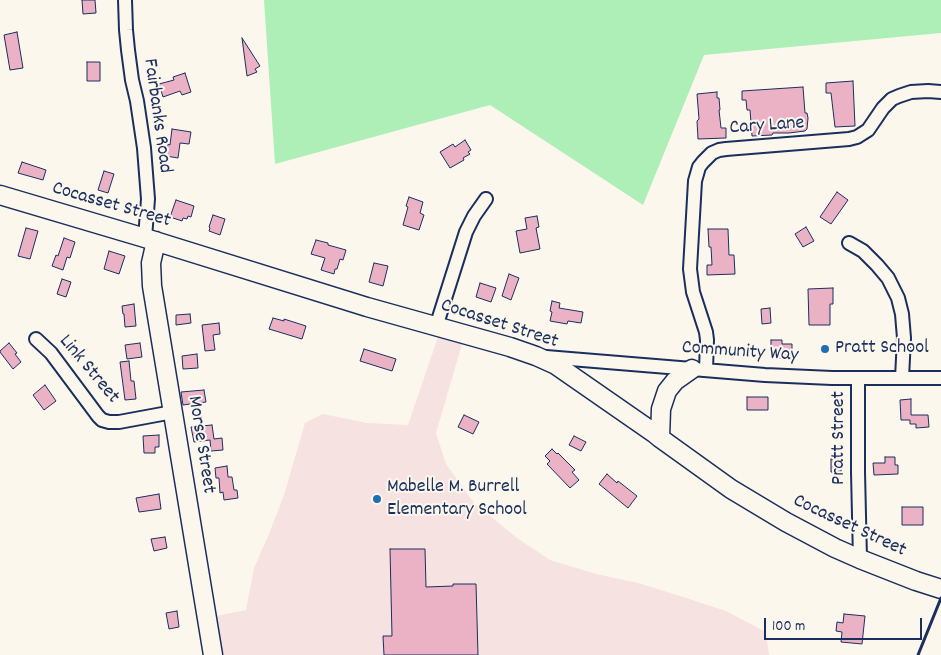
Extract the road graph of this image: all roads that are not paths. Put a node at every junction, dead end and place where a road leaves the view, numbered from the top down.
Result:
1 (126, 0) edge
2 (941, 92) edge
3 (0, 195) edge
4 (486, 198) dead end
5 (151, 239) junction
6 (849, 243) dead end
7 (436, 326) junction
8 (36, 339) dead end
9 (536, 356) junction
10 (699, 369) junction
11 (858, 378) junction
12 (902, 378) junction
13 (941, 378) edge
14 (173, 412) junction
15 (660, 438) junction
16 (860, 559) junction
17 (941, 589) edge
18 (213, 655) edge

1 - 5 street, Fairbanks Road
2 - 10 street, Cary Lane
3 - 5 main road, Cocasset Street
4 - 7 street
5 - 7 main road, Cocasset Street
5 - 14 main road, Morse Street
6 - 12 street
7 - 9 main road, Cocasset Street
8 - 14 street, Link Street
9 - 10 street, Community Way
9 - 15 main road, Cocasset Street
10 - 11 street, Community Way
10 - 15 main road
11 - 12 street, Community Way
11 - 16 street, Pratt Street
12 - 13 street, Community Way
14 - 18 main road, Morse Street
15 - 16 main road, Cocasset Street
16 - 17 main road, Cocasset Street

